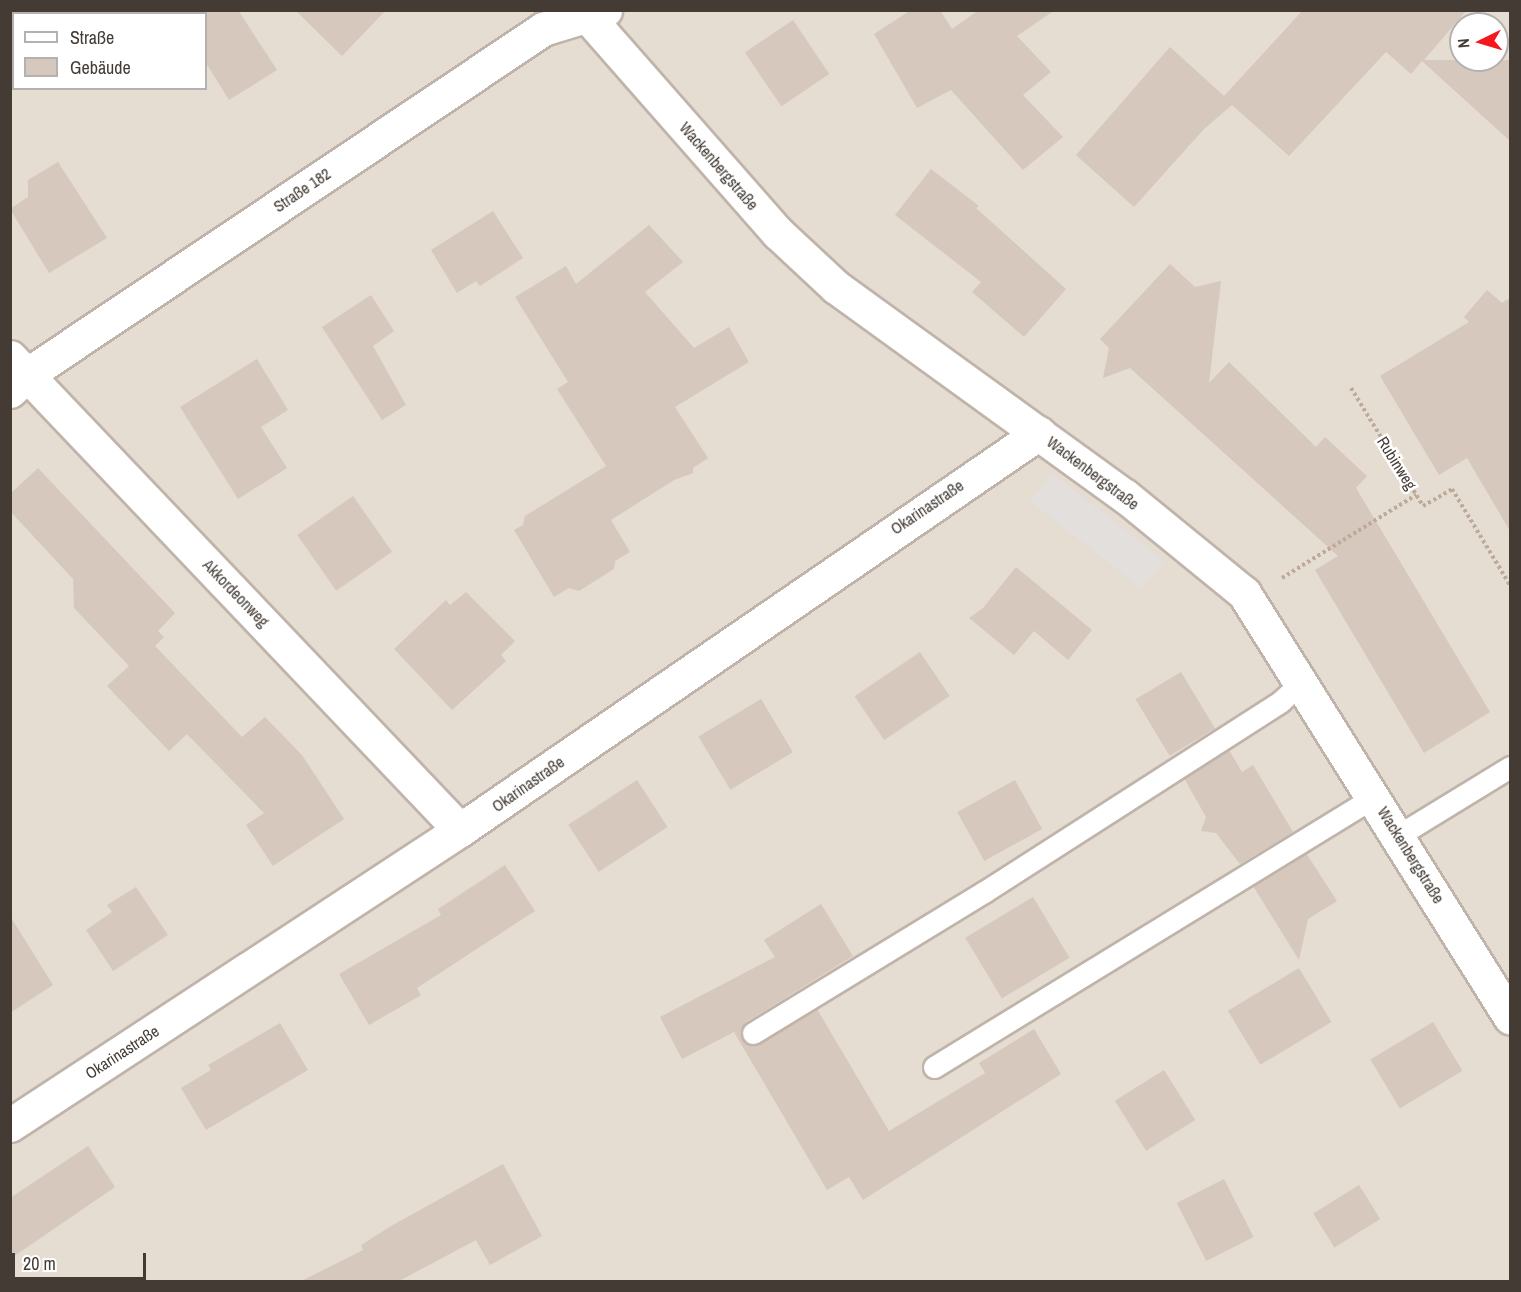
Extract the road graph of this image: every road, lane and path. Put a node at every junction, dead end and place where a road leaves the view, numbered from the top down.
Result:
1 (591, 13) edge
2 (16, 374) edge
3 (1351, 388) dead end
4 (1039, 433) junction
5 (1416, 495) junction
6 (1277, 582) dead end
7 (1510, 585) edge
8 (1301, 683) junction
9 (1510, 767) edge
10 (1374, 797) junction
11 (460, 830) junction
12 (1399, 835) junction
13 (1510, 1017) edge
14 (753, 1033) dead end
15 (934, 1067) dead end
16 (10, 1125) edge

1 - 2 street, Straße 182
1 - 4 street, Wackenbergstraße
2 - 11 street, Akkordeonweg
3 - 5 path, Rubinweg
4 - 8 street, Wackenbergstraße
4 - 11 street, Okarinastraße
5 - 6 path
5 - 7 path, Rubinweg
8 - 10 street, Wackenbergstraße
8 - 14 lane
9 - 12 lane
10 - 12 street, Wackenbergstraße
10 - 15 lane
11 - 16 street, Okarinastraße
12 - 13 street, Wackenbergstraße

